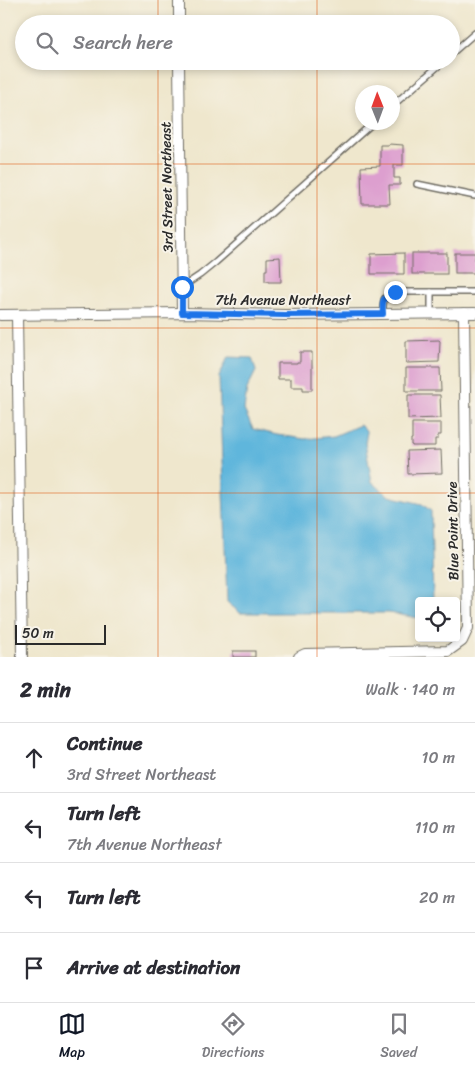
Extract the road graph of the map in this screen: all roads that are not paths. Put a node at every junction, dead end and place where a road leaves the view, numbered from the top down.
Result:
1 (179, 0) edge
2 (179, 15) edge
3 (475, 33) edge
4 (460, 46) edge
5 (179, 70) edge
6 (434, 70) edge
7 (400, 99) edge
8 (365, 130) edge
9 (417, 184) dead end
10 (475, 196) edge
11 (182, 287) junction
12 (430, 292) junction
13 (475, 292) edge
14 (182, 313) junction
15 (470, 313) edge
16 (383, 314) junction
17 (431, 314) junction
18 (0, 315) edge
19 (17, 315) junction
20 (22, 657) edge
21 (299, 657) edge

1 - 2 street
3 - 4 lane
5 - 11 street, 3rd Street Northeast
6 - 7 lane
8 - 11 lane
9 - 10 lane
11 - 14 street, 3rd Street Northeast
12 - 13 lane
12 - 16 lane
12 - 17 lane
14 - 16 street, 7th Avenue Northeast
14 - 19 street, 7th Avenue Northeast
15 - 17 street, 7th Avenue Northeast
15 - 21 street, Blue Point Drive
16 - 17 street, 7th Avenue Northeast
18 - 19 street, 7th Avenue Northeast
19 - 20 street

